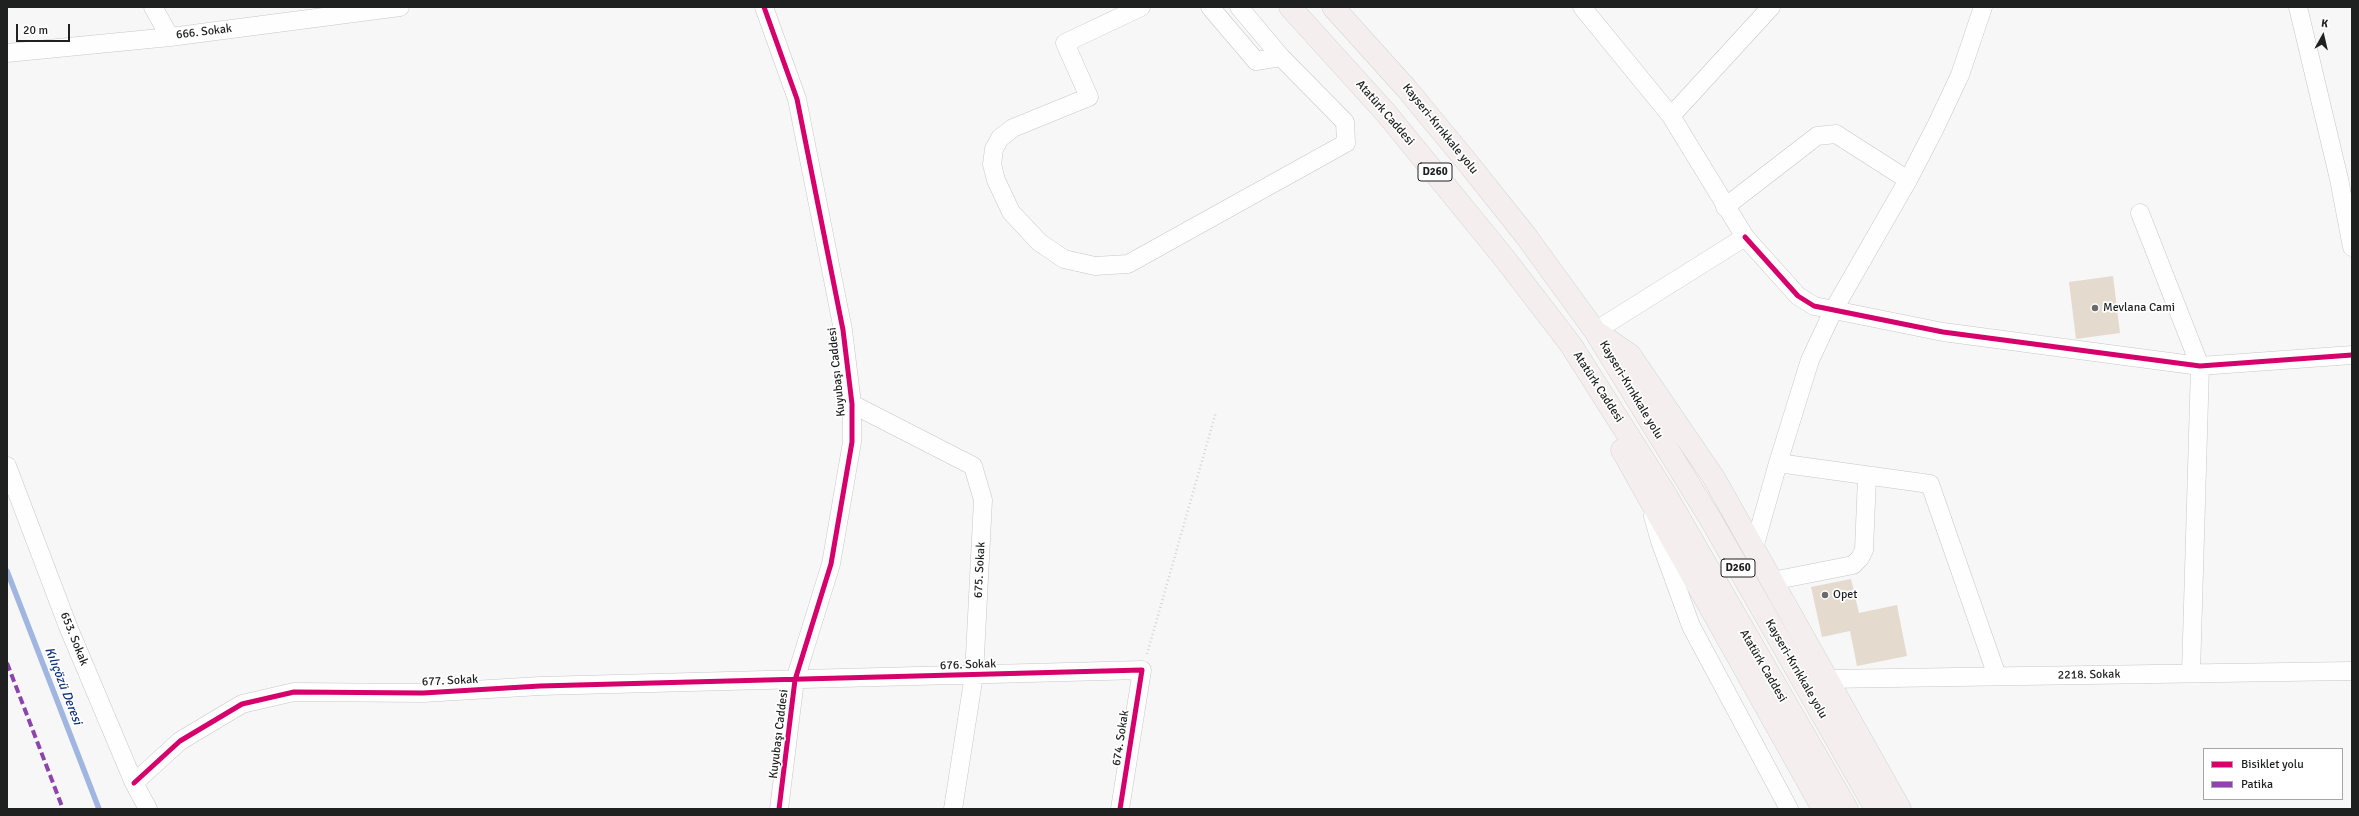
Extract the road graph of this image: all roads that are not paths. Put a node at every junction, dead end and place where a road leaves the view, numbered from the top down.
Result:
1 (153, 7) edge
2 (400, 7) edge
3 (764, 7) edge
4 (1141, 7) edge
5 (1210, 7) edge
6 (1239, 7) edge
7 (1290, 7) edge
8 (1333, 7) edge
9 (1582, 7) edge
10 (1771, 7) edge
11 (1983, 7) edge
12 (2298, 7) edge
13 (170, 37) junction
14 (7, 52) edge
15 (1281, 57) junction
16 (1671, 116) junction
17 (2346, 177) edge
18 (1908, 180) junction
19 (1725, 207) junction
20 (2140, 213) dead end
21 (1745, 237) junction
22 (2352, 247) edge
23 (1834, 309) junction
24 (1595, 331) junction
25 (1571, 345) junction
26 (2352, 355) edge
27 (2200, 366) junction
28 (852, 404) junction
29 (1778, 463) junction
30 (7, 466) edge
31 (1867, 476) junction
32 (1649, 498) junction
33 (1754, 548) junction
34 (1772, 581) junction
35 (1142, 670) joint
36 (2352, 671) edge
37 (2192, 673) junction
38 (974, 675) junction
39 (1997, 676) junction
40 (1826, 679) junction
41 (795, 680) junction
42 (134, 783) junction
43 (148, 809) edge
44 (780, 809) edge
45 (953, 809) edge
46 (1120, 809) edge
47 (1790, 809) edge
48 (1822, 809) edge
49 (1847, 809) edge
50 (1876, 809) edge
51 (1900, 809) edge

1 - 13 street
2 - 13 street, 666. Sokak
3 - 28 street, Kuyubaşı Caddesi
4 - 15 street
5 - 15 street
6 - 15 street
7 - 25 highway, Atatürk Caddesi / D260
8 - 24 highway, Kayseri-Kırıkkale yolu / D260
9 - 16 street
10 - 16 street
11 - 18 street
12 - 17 street
13 - 14 street, 666. Sokak
16 - 19 street
17 - 22 street
18 - 19 street
18 - 23 street
19 - 21 street
20 - 27 street
21 - 23 street
21 - 24 street
23 - 27 street
23 - 29 street
24 - 33 highway
24 - 50 highway, Kayseri-Kırıkkale yolu / D260
25 - 32 highway
25 - 49 highway, Atatürk Caddesi / D260
26 - 27 street
27 - 37 street
28 - 38 street, 675. Sokak
28 - 41 street, Kuyubaşı Caddesi
29 - 31 street
29 - 33 street
30 - 42 street, 653. Sokak
31 - 34 street
31 - 39 street
32 - 47 street
32 - 48 highway
33 - 34 highway
34 - 40 highway
35 - 38 street, 676. Sokak
35 - 46 street, 674. Sokak
36 - 37 street, 2218. Sokak
37 - 39 street, 2218. Sokak
38 - 41 street, 676. Sokak
38 - 45 street, 675. Sokak
39 - 40 street, 2218. Sokak
40 - 51 highway
41 - 42 street, 677. Sokak
41 - 44 street, Kuyubaşı Caddesi
42 - 43 street, 653. Sokak

